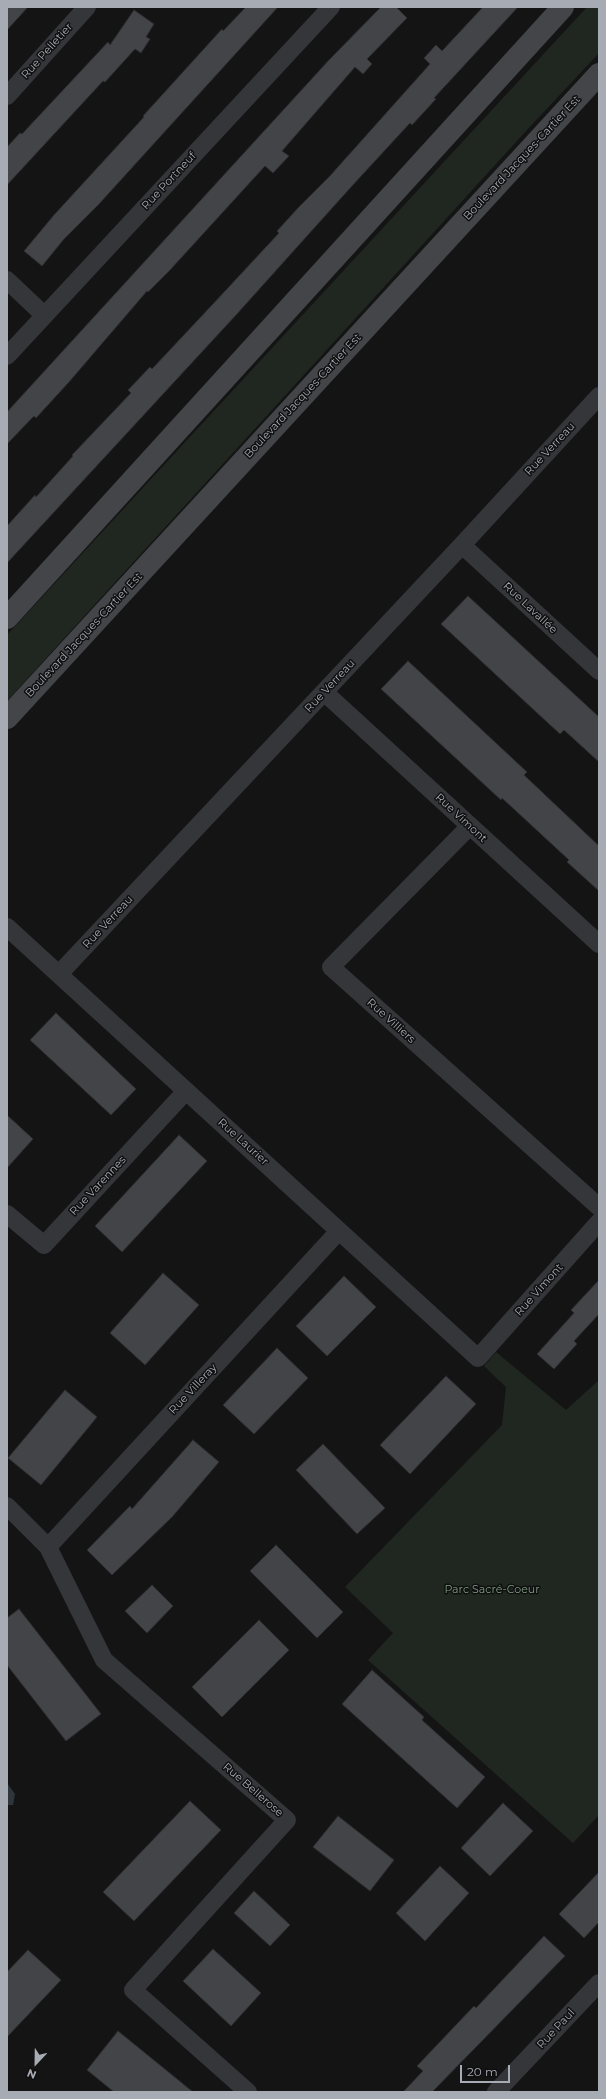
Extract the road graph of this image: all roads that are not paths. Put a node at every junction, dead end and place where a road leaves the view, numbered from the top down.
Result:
1 (87, 7) edge
2 (331, 7) edge
3 (563, 7) edge
4 (599, 74) edge
5 (7, 96) edge
6 (7, 280) edge
7 (44, 315) junction
8 (7, 356) edge
9 (599, 396) edge
10 (462, 545) junction
11 (7, 618) edge
12 (599, 671) edge
13 (324, 692) junction
14 (7, 718) edge
15 (470, 826) junction
16 (7, 927) edge
17 (599, 944) edge
18 (59, 974) junction
19 (186, 1091) junction
20 (599, 1207) edge
21 (7, 1214) edge
22 (599, 1222) edge
23 (339, 1230) junction
24 (478, 1358) joint
25 (7, 1506) edge
26 (48, 1548) junction
27 (599, 1983) edge
28 (248, 2092) edge
29 (496, 2092) edge

1 - 5 street, Rue Pelletier
2 - 7 street, Rue Portneuf
3 - 11 main road
4 - 14 main road, Boulevard Jacques-Cartier Est
6 - 7 street
7 - 8 street, Rue Portneuf
9 - 10 street, Rue Verreau
10 - 12 street, Rue Lavallée
10 - 13 street, Rue Verreau
13 - 15 street, Rue Vimont
13 - 18 street, Rue Verreau
15 - 17 street, Rue Vimont
15 - 20 street, Rue Villiers
16 - 18 street, Rue Laurier
18 - 19 street, Rue Laurier
19 - 21 street, Rue Varennes
19 - 23 street, Rue Laurier
22 - 24 street, Rue Vimont
23 - 24 street, Rue Laurier
23 - 26 street, Rue Villeray
25 - 26 street, Rue Bellerose
26 - 28 street, Rue Bellerose
27 - 29 street, Rue Paul

